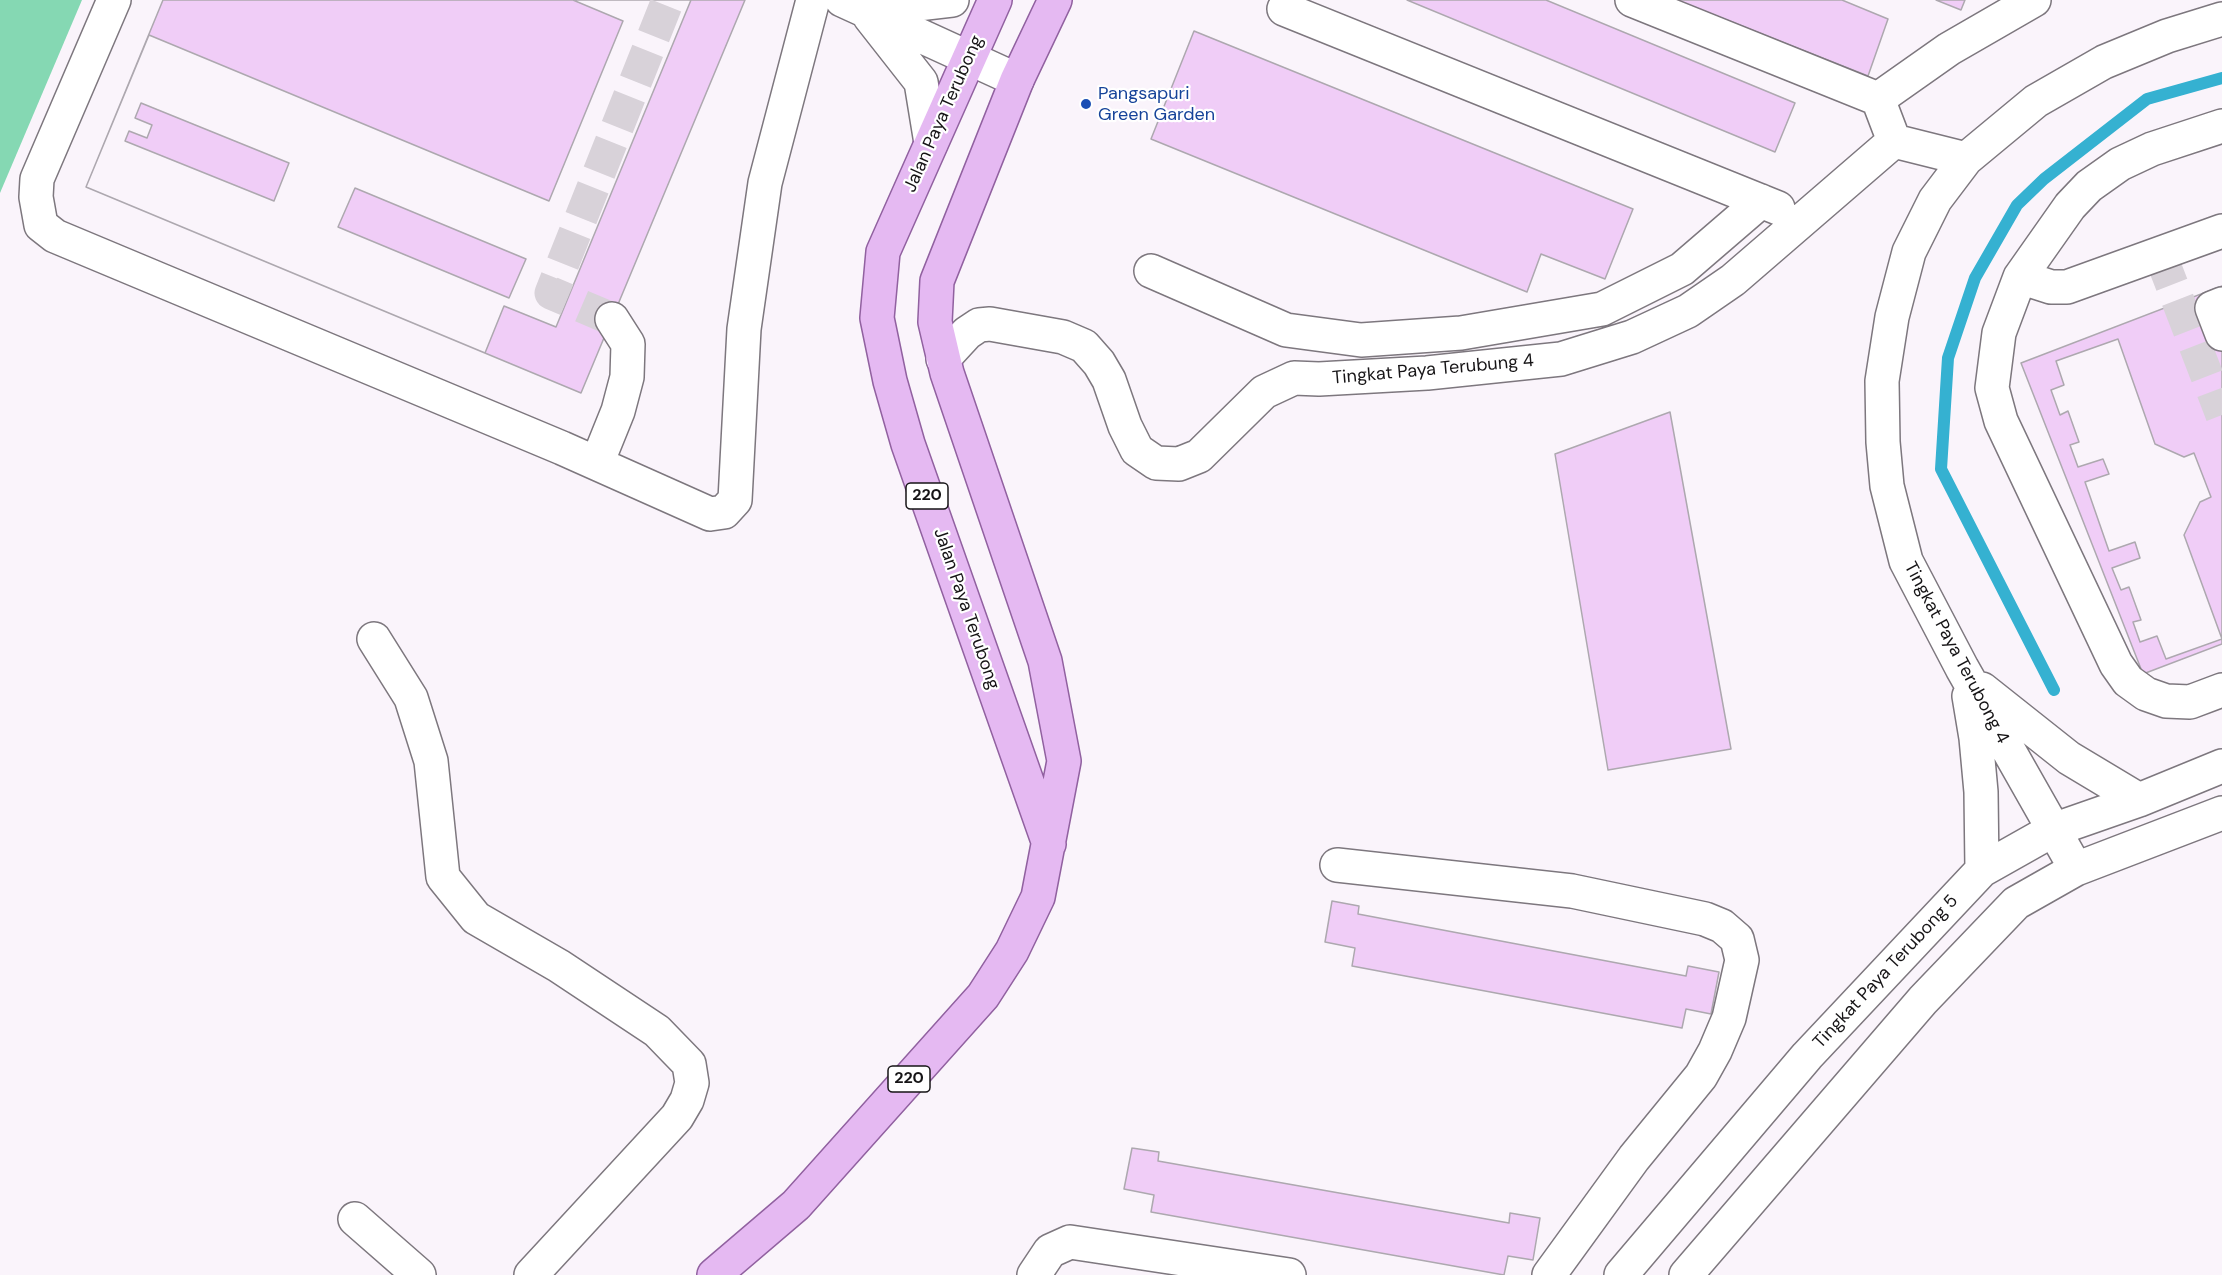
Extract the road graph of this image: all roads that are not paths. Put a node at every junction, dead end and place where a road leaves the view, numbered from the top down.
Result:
1 (114, 0) edge
2 (813, 0) edge
3 (952, 0) edge
4 (995, 0) edge
5 (1055, 0) edge
6 (1632, 0) edge
7 (2034, 0) edge
8 (853, 5) edge
9 (1284, 9) dead end
10 (2222, 19) edge
11 (968, 58) junction
12 (1017, 80) junction
13 (1878, 99) junction
14 (2222, 126) edge
15 (1894, 141) junction
16 (931, 143) junction
17 (1966, 159) junction
18 (1761, 201) junction
19 (1805, 219) junction
20 (2222, 231) edge
21 (1151, 271) dead end
22 (2020, 277) junction
23 (2222, 304) edge
24 (612, 319) tunnel mouth
25 (2222, 334) edge
26 (943, 359) junction
27 (597, 463) junction
28 (374, 639) dead end
29 (1962, 668) junction
30 (2222, 690) edge
31 (2222, 766) edge
32 (2139, 800) junction
33 (2222, 813) edge
34 (2053, 830) junction
35 (1049, 846) junction
36 (1337, 865) dead end
37 (2076, 869) junction
38 (1982, 870) junction
39 (355, 1219) dead end
40 (419, 1275) edge
41 (531, 1275) edge
42 (714, 1275) edge
43 (1034, 1275) edge
44 (1289, 1275) edge
45 (1549, 1275) edge
46 (1621, 1275) edge
47 (1686, 1275) edge

1 - 27 street
2 - 27 street
3 - 8 street
4 - 11 main road, Jalan Paya Terubong / 220
5 - 12 main road
6 - 13 street
7 - 13 street
8 - 11 street
8 - 16 street
9 - 18 street
10 - 17 street, Tingkat Paya Terubong 4
11 - 12 street
11 - 16 main road, Jalan Paya Terubong / 220
12 - 26 main road
13 - 15 street
14 - 22 street
15 - 17 street
15 - 19 street, Tingkat Paya Terubung 4
16 - 35 main road, Jalan Paya Terubong / 220
17 - 29 street, Tingkat Paya Terubong 4
18 - 19 street
18 - 21 street
19 - 26 street, Tingkat Paya Terubung 4
20 - 22 street
22 - 30 street
23 - 25 street
24 - 27 street
26 - 35 main road
28 - 41 street
29 - 32 street
29 - 34 street, Tingkat Paya Terubong 4
29 - 38 street
31 - 32 street, Tingkat Paya Terubong 5
32 - 34 street, Tingkat Paya Terubong 5
33 - 37 street
34 - 37 street, Tingkat Paya Terubong 4
34 - 38 street, Tingkat Paya Terubong 5
35 - 42 main road, 220
36 - 45 street
37 - 47 street
38 - 46 street, Tingkat Paya Terubong 5
39 - 40 street
43 - 44 street

